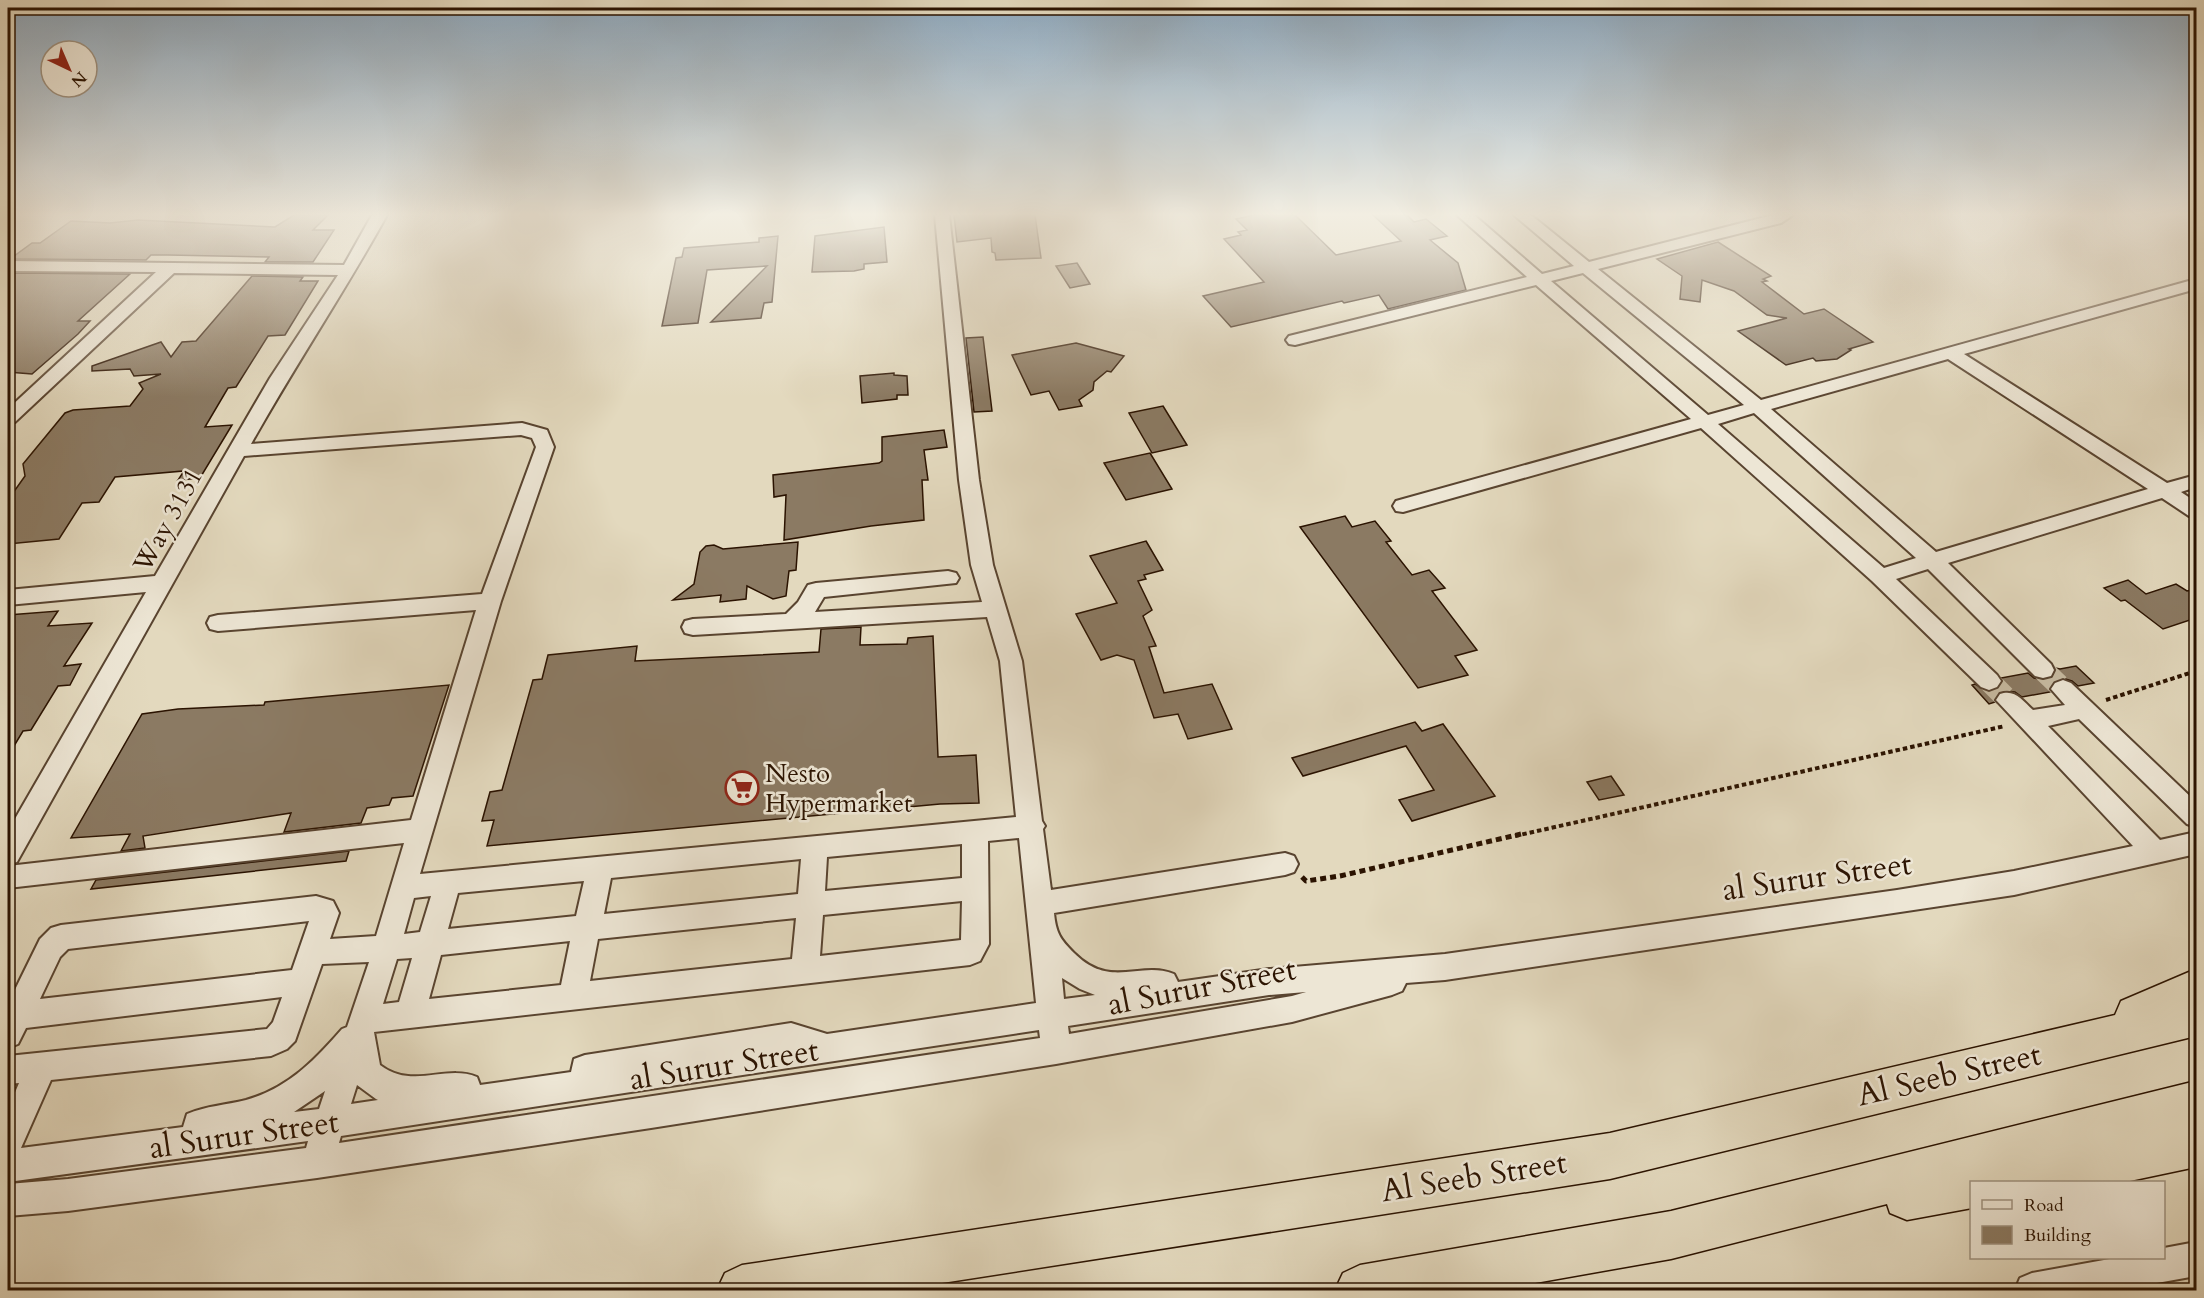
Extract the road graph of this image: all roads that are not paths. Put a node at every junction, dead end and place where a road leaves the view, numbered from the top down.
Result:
1 (163, 276) edge
2 (345, 276) edge
3 (949, 276) edge
4 (1532, 276) edge
5 (1550, 276) edge
6 (1596, 276) edge
7 (1536, 279) junction
8 (2196, 284) edge
9 (1295, 340) dead end
10 (1950, 353) junction
11 (1758, 407) junction
12 (8, 418) edge
13 (1704, 422) junction
14 (238, 451) junction
15 (2196, 481) edge
16 (2165, 491) junction
17 (1403, 506) dead end
18 (2196, 511) edge
19 (1934, 561) junction
20 (1880, 576) junction
21 (948, 578) dead end
22 (923, 580) junction
23 (164, 583) junction
24 (8, 597) edge
25 (490, 601) junction
26 (995, 609) junction
27 (924, 613) junction
28 (791, 621) junction
29 (218, 623) dead end
30 (693, 627) dead end
31 (2043, 670) tunnel mouth
32 (1989, 681) tunnel mouth
33 (2062, 689) tunnel mouth
34 (2008, 700) tunnel mouth
35 (2081, 709) junction
36 (2028, 720) junction
37 (2196, 817) edge
38 (1032, 826) junction
39 (420, 830) junction
40 (975, 831) junction
41 (2196, 843) edge
42 (815, 847) junction
43 (2155, 852) junction
44 (8, 854) edge
45 (1285, 864) road end
46 (600, 868) junction
47 (8, 877) edge
48 (448, 883) junction
49 (403, 887) junction
50 (974, 888) junction
51 (811, 904) junction
52 (1039, 904) junction
53 (588, 927) junction
54 (1041, 936) junction
55 (430, 943) junction
56 (387, 948) junction
57 (313, 952) junction
58 (1445, 967) junction
59 (805, 971) junction
60 (302, 982) junction
61 (1269, 982) junction
62 (2196, 988) edge
63 (572, 997) junction
64 (411, 1015) junction
65 (1052, 1015) junction
66 (2196, 1016) edge
67 (12, 1025) edge
68 (361, 1026) junction
69 (830, 1048) junction
70 (2057, 1049) junction
71 (1056, 1050) junction
72 (42, 1067) junction
73 (8, 1070) edge
74 (2196, 1103) edge
75 (328, 1123) junction
76 (8, 1143) edge
77 (2196, 1143) edge
78 (153, 1146) junction
79 (317, 1162) junction
80 (8, 1166) edge
81 (1993, 1181) edge
82 (1970, 1185) edge
83 (8, 1200) edge
84 (1671, 1235) junction
85 (2196, 1259) edge
86 (742, 1290) edge
87 (1360, 1290) edge
88 (2032, 1290) edge

1 - 12 street
2 - 14 street, Way 3131
3 - 26 street
4 - 7 street
5 - 7 street
6 - 11 street
7 - 9 street
7 - 13 street
8 - 10 street
10 - 11 street
10 - 16 street
11 - 13 street
11 - 19 street
13 - 17 street
13 - 20 street
14 - 23 street, Way 3131
14 - 25 street
15 - 16 street
16 - 18 street
16 - 19 street
19 - 20 street
19 - 31 street
20 - 32 street
21 - 22 street
22 - 27 street
22 - 28 street
23 - 24 street
23 - 44 street, Way 3131
25 - 29 street
25 - 39 street
26 - 27 street
26 - 38 street
27 - 28 street
28 - 30 street
33 - 35 street
34 - 36 street
35 - 36 street
35 - 37 street
36 - 43 street
38 - 40 street
38 - 52 street
39 - 47 street
39 - 49 street
40 - 42 street
40 - 50 street
41 - 43 street, al Surur Street
42 - 46 street
42 - 51 street
43 - 58 street, al Surur Street
45 - 52 street
46 - 48 street
46 - 53 street
48 - 49 street
48 - 55 street
49 - 56 street
50 - 51 street
50 - 59 street
51 - 53 street
51 - 59 street
52 - 54 street
53 - 55 street
53 - 63 street
54 - 61 street
54 - 65 street
55 - 56 street
55 - 64 street
56 - 57 street
56 - 68 street
57 - 60 street
57 - 67 street
58 - 61 street, al Surur Street
58 - 71 street, al Surur Street
59 - 63 street
60 - 67 street
60 - 72 street
61 - 65 street, al Surur Street
62 - 70 highway
63 - 64 street
64 - 68 street
65 - 69 street, al Surur Street
65 - 71 street
66 - 70 highway, Al Seeb Street
68 - 69 street
68 - 75 street
68 - 78 street
69 - 75 street, al Surur Street
70 - 86 highway, Al Seeb Street
71 - 79 street, al Surur Street
72 - 73 street
72 - 76 street
74 - 84 highway
75 - 78 street, al Surur Street
75 - 79 street
77 - 81 highway
78 - 80 street, al Surur Street
79 - 83 street, al Surur Street
82 - 84 highway
84 - 87 highway
85 - 88 street

